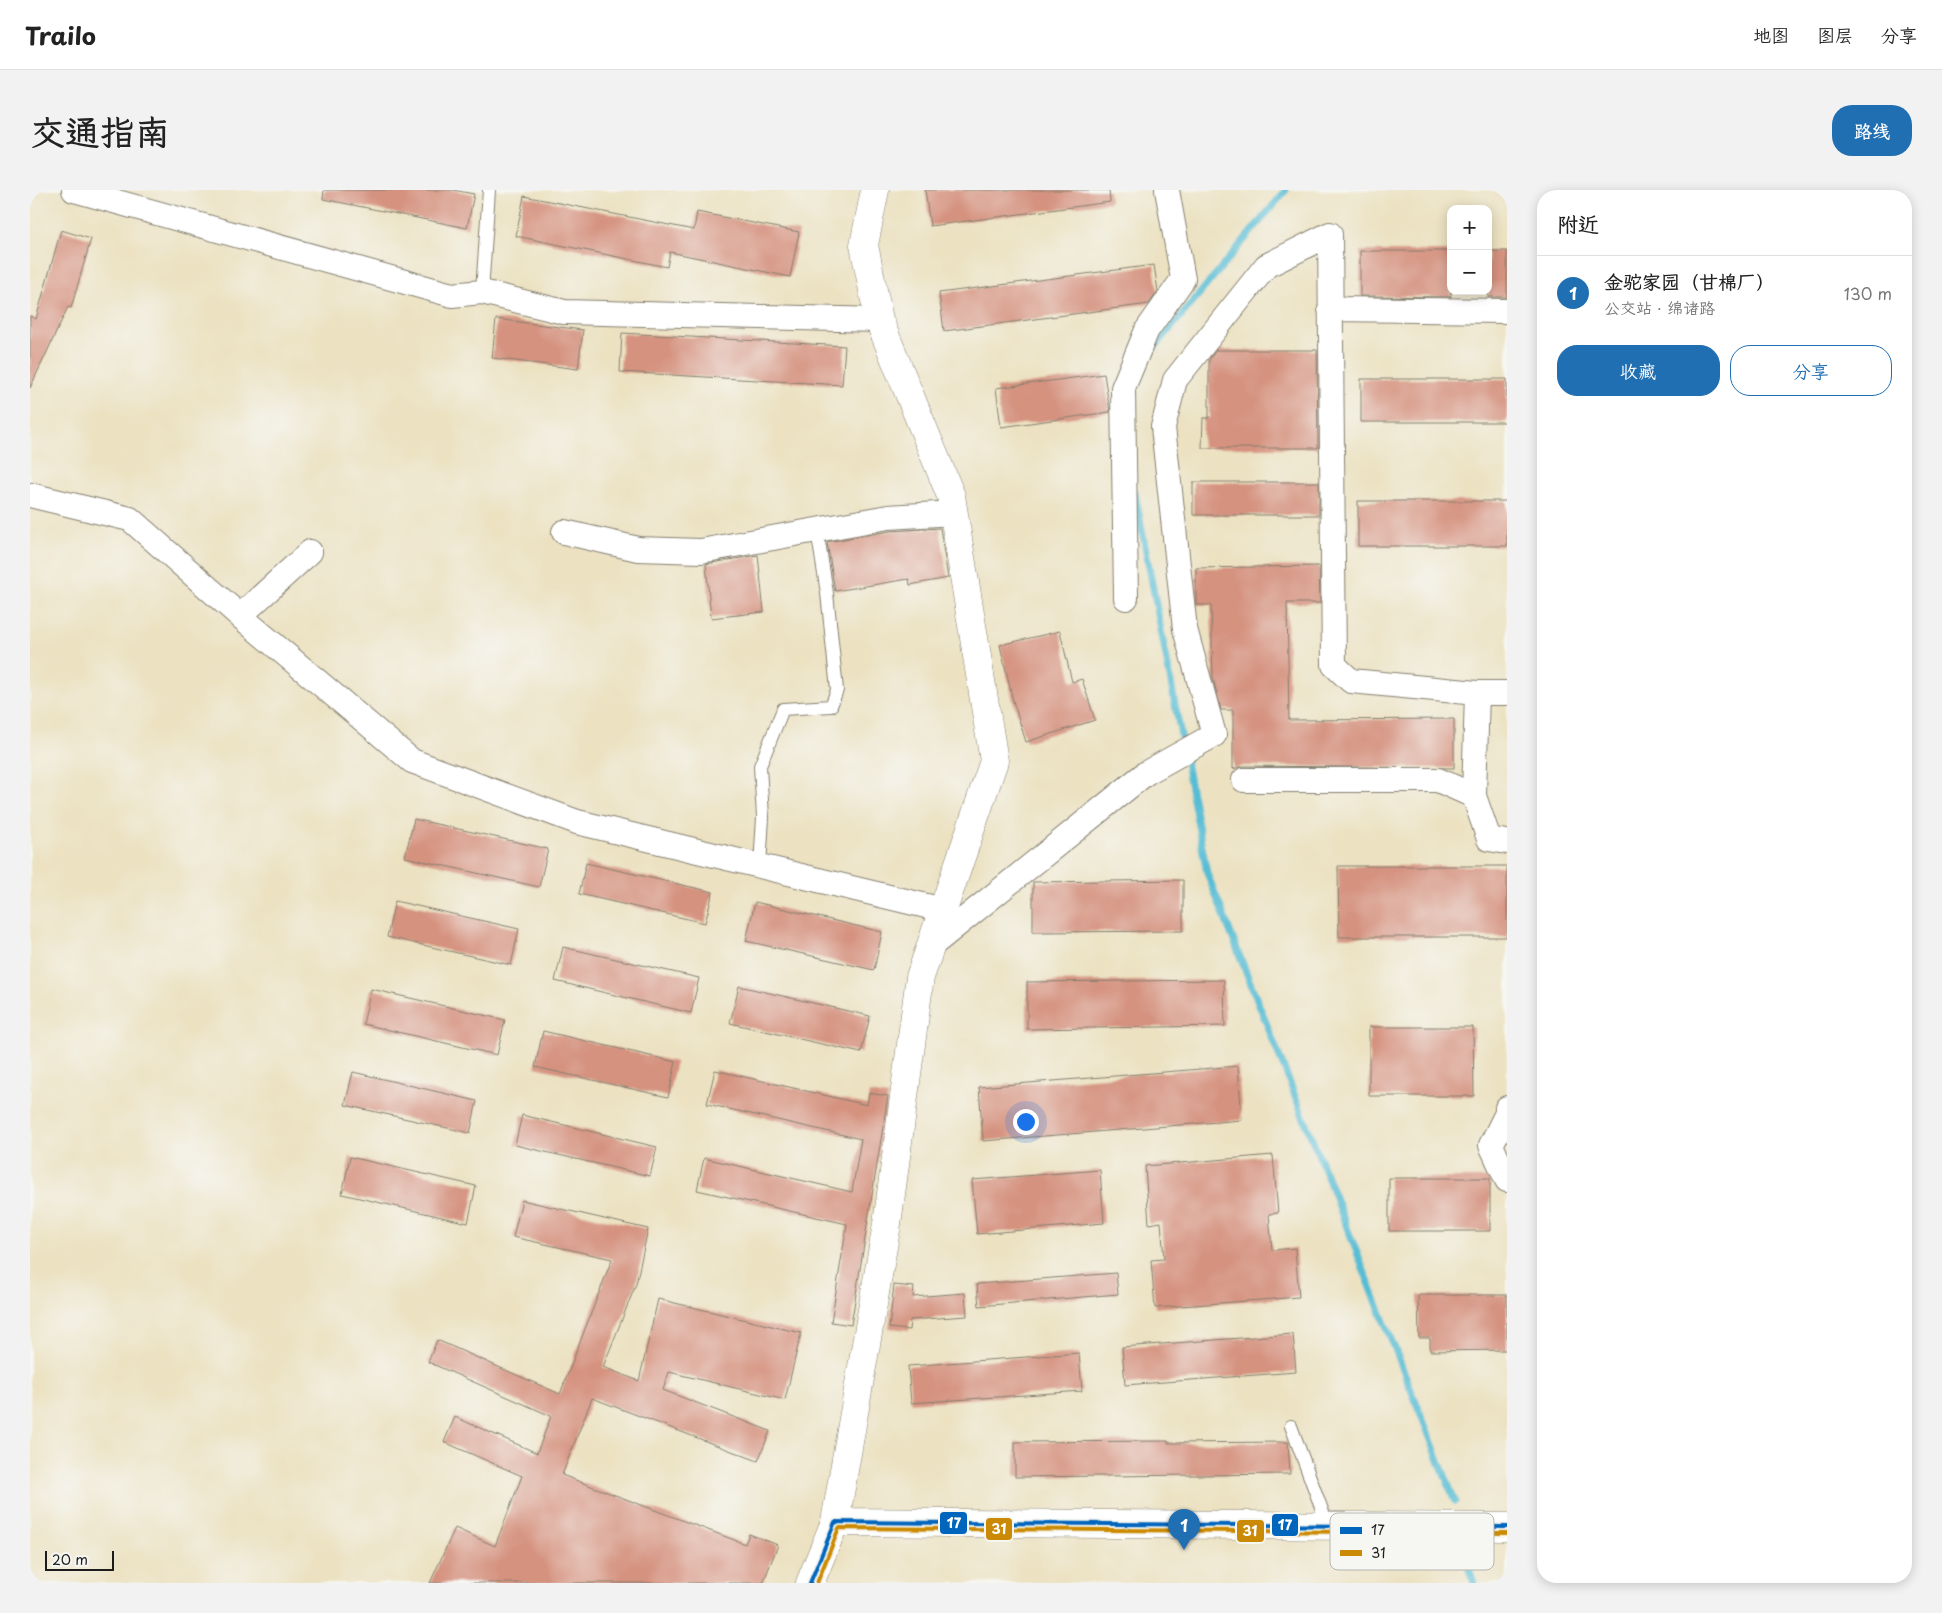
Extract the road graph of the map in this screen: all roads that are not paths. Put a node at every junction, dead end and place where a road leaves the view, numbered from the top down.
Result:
1 (74, 190) edge
2 (489, 190) edge
3 (875, 190) edge
4 (1167, 190) edge
5 (482, 292) junction
6 (1330, 309) junction
7 (1507, 311) edge
8 (879, 320) junction
9 (30, 495) edge
10 (954, 513) junction
11 (817, 530) junction
12 (564, 532) dead end
13 (310, 552) dead end
14 (1126, 598) dead end
15 (240, 616) junction
16 (1477, 693) junction
17 (1507, 693) edge
18 (1244, 780) dead end
19 (1474, 796) junction
20 (1507, 842) edge
21 (760, 866) junction
22 (943, 910) junction
23 (931, 946) junction
24 (1507, 1108) edge
25 (1507, 1180) edge
26 (1291, 1426) dead end
27 (835, 1522) junction
28 (1328, 1526) joint
29 (1494, 1527) edge
30 (1507, 1527) edge
31 (810, 1583) edge

1 - 5 street
2 - 5 lane
3 - 8 street
4 - 14 street
5 - 8 street
6 - 7 street
6 - 16 street
6 - 23 street
8 - 10 street
9 - 15 street
10 - 11 street
10 - 22 street
11 - 12 street
11 - 21 lane
13 - 15 street
15 - 21 street
16 - 17 street
16 - 19 street
18 - 19 street
19 - 20 street
21 - 22 street
22 - 23 street
23 - 27 street
24 - 25 street
26 - 28 lane
27 - 28 street
27 - 31 street
29 - 30 street

